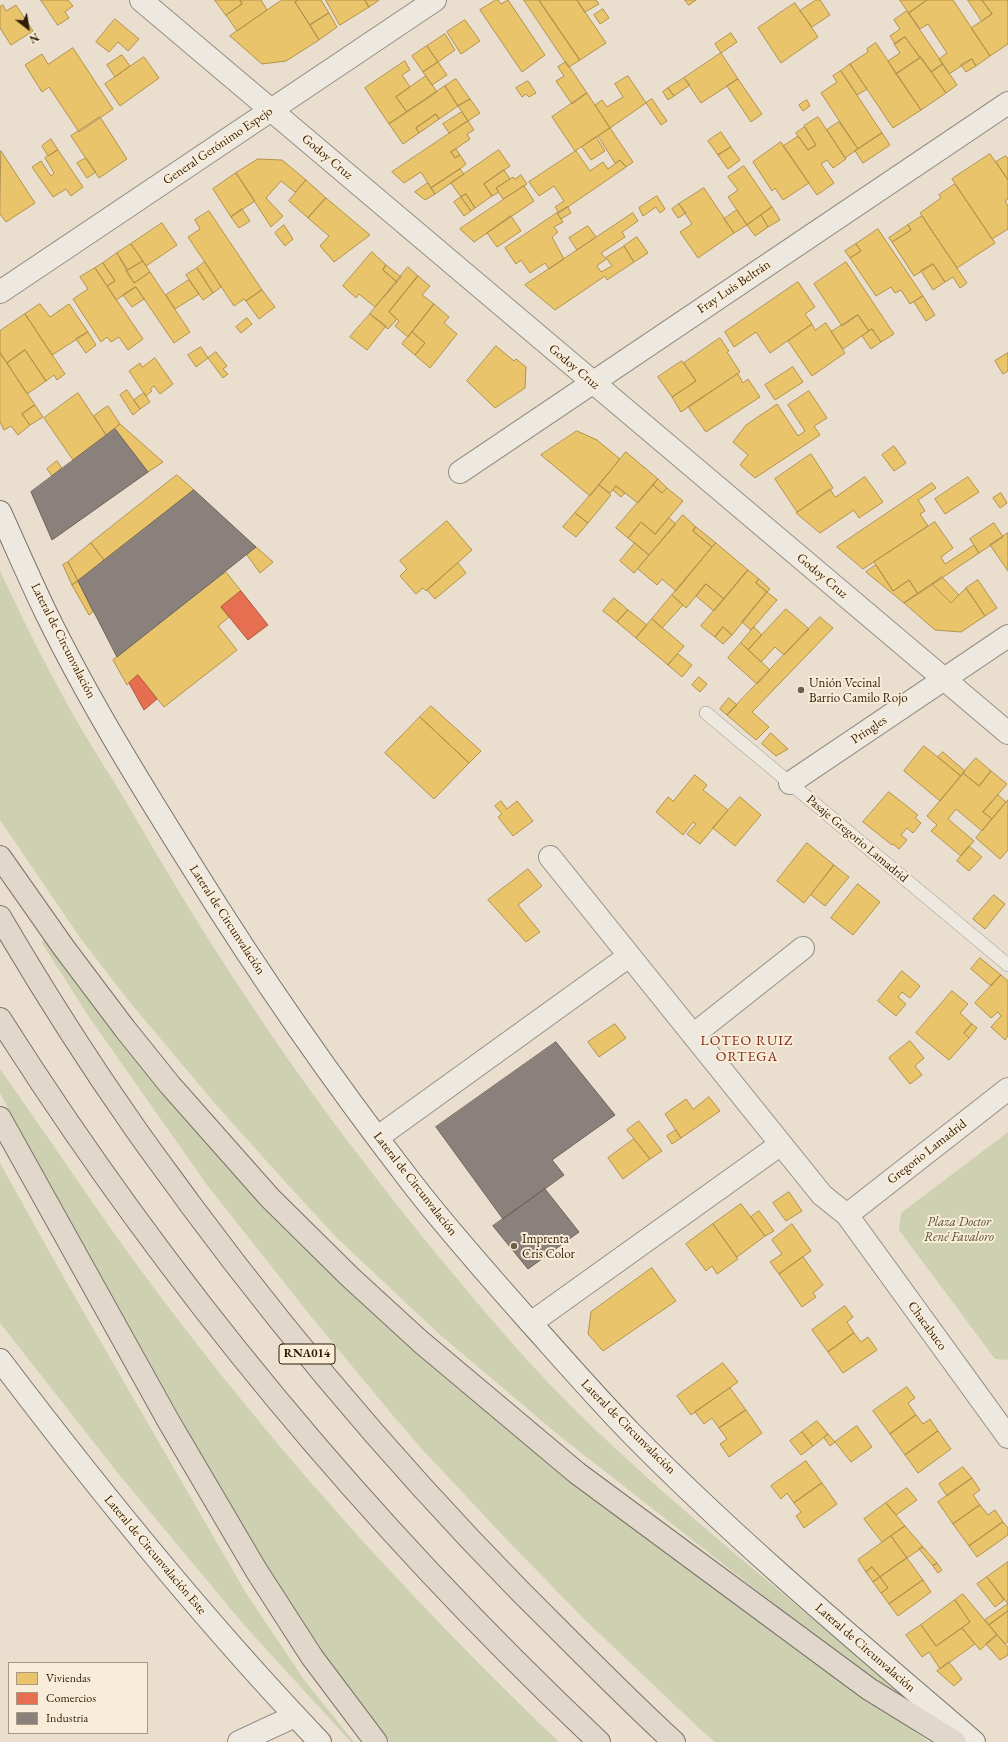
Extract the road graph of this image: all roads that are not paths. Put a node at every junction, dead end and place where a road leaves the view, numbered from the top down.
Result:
1 (141, 0) edge
2 (435, 0) edge
3 (1008, 103) edge
4 (271, 110) junction
5 (0, 292) edge
6 (593, 382) junction
7 (460, 472) dead end
8 (0, 512) edge
9 (1008, 636) edge
10 (945, 679) junction
11 (706, 713) dead end
12 (1008, 732) edge
13 (790, 783) junction
14 (0, 857) edge
15 (550, 857) dead end
16 (0, 918) edge
17 (803, 948) dead end
18 (629, 956) junction
19 (1008, 965) edge
20 (0, 1019) edge
21 (693, 1035) junction
22 (1008, 1089) edge
23 (0, 1118) edge
24 (378, 1137) junction
25 (781, 1144) junction
26 (847, 1215) junction
27 (531, 1323) junction
28 (0, 1360) edge
29 (1000, 1410) edge
30 (1008, 1437) edge
31 (295, 1716) junction
32 (239, 1742) edge
33 (320, 1742) edge
34 (376, 1742) edge
35 (599, 1742) edge
36 (674, 1742) edge
37 (955, 1742) edge
38 (974, 1742) edge

1 - 4 street, Godoy Cruz
2 - 4 street, General Gerónimo Espejo
3 - 6 street, Fray Luis Beltrán
4 - 5 street, General Gerónimo Espejo
4 - 6 street, Godoy Cruz
6 - 7 street, Fray Luis Beltrán
6 - 10 street, Godoy Cruz
8 - 24 street, Lateral de Circunvalación
9 - 10 street, Pringles
10 - 12 street, Godoy Cruz
10 - 13 street, Pringles
11 - 13 lane, Pasaje Gregorio Lamadrid
13 - 19 lane, Pasaje Gregorio Lamadrid
14 - 37 highway
15 - 18 street, Chacabuco
16 - 36 highway, RNA014
17 - 21 street
18 - 21 street, Chacabuco
18 - 24 street
20 - 35 highway
21 - 25 street, Chacabuco
22 - 26 street, Gregorio Lamadrid
23 - 34 highway
24 - 27 street, Lateral de Circunvalación
25 - 26 street, Chacabuco
25 - 27 street
26 - 29 street, Chacabuco
27 - 38 street, Lateral de Circunvalación
28 - 31 street, Lateral de Circunvalación Este
29 - 30 street, Chacabuco
31 - 32 street
31 - 33 street, Lateral de Circunvalación Este

